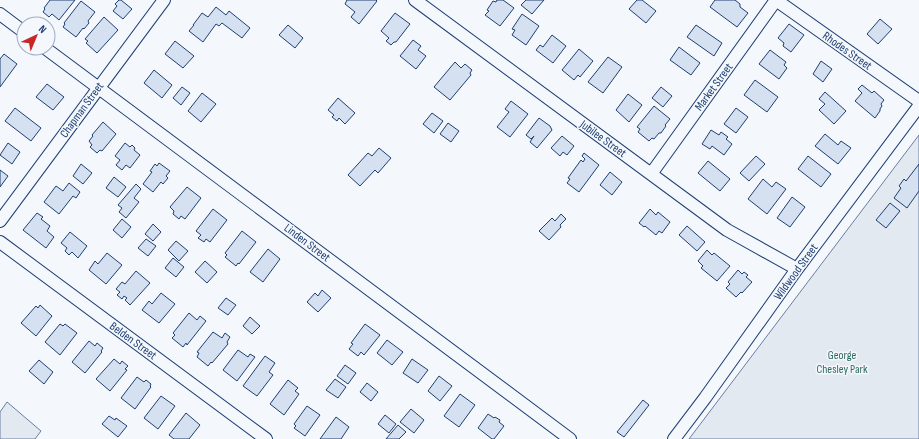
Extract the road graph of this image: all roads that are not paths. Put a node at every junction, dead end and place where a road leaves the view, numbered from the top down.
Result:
1 (164, 0) edge
2 (415, 0) edge
3 (776, 0) edge
4 (0, 14) edge
5 (16, 26) edge
6 (56, 56) edge
7 (98, 88) junction
8 (919, 101) edge
9 (919, 106) edge
10 (651, 174) junction
11 (0, 221) edge
12 (0, 242) edge
13 (797, 269) junction
14 (266, 439) edge
15 (570, 439) edge
16 (674, 439) edge

1 - 7 street, Chapman Street
2 - 10 street, Jubilee Street
3 - 8 street, Rhodes Street
3 - 10 street, Market Street
4 - 5 street
6 - 7 street, Linden Street
7 - 11 street, Chapman Street
7 - 15 street, Linden Street
9 - 13 street, Wildwood Street
10 - 13 street, Jubilee Street
12 - 14 street, Belden Street
13 - 16 street, Wildwood Street

